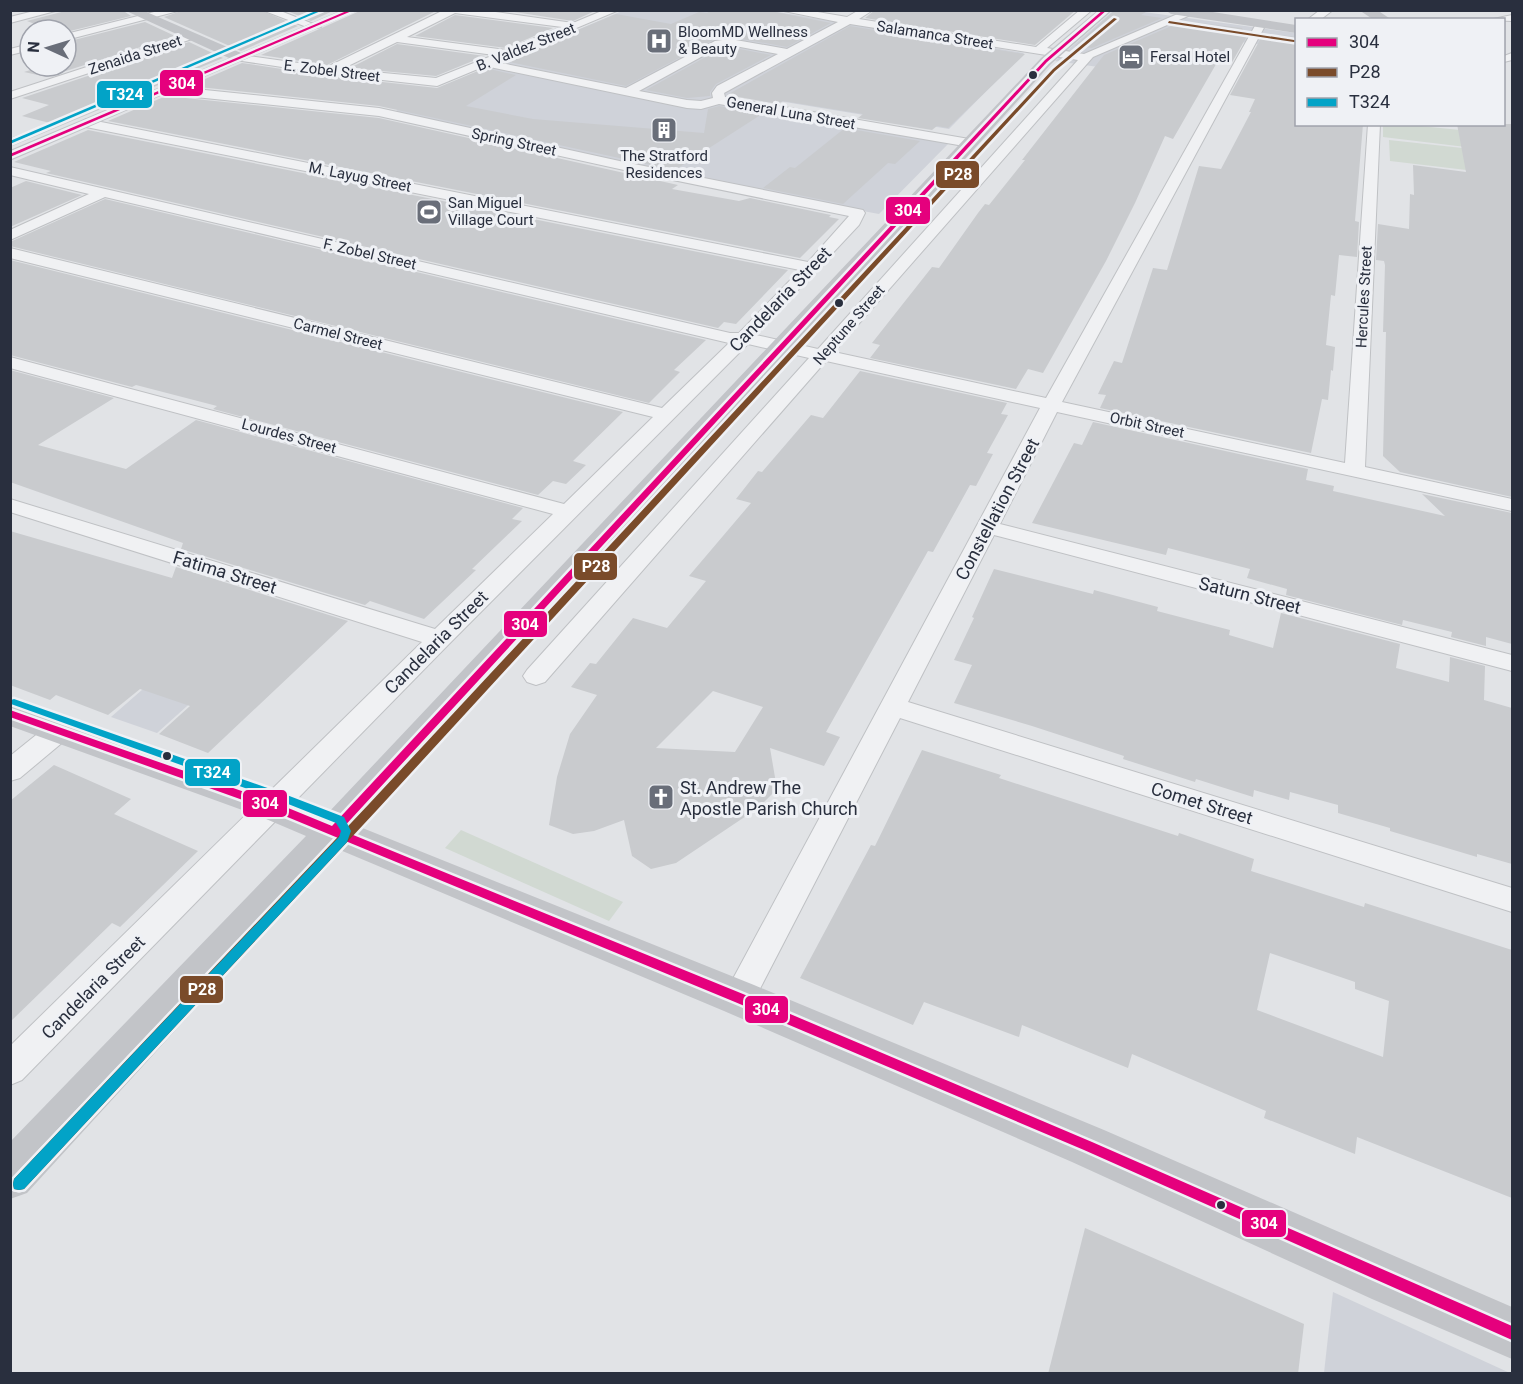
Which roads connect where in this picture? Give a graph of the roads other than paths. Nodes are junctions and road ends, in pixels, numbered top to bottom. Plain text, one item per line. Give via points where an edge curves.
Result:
1 (54, 10) edge
2 (130, 10) edge
3 (177, 10) edge
4 (354, 10) edge
5 (454, 10) edge
6 (535, 10) edge
7 (614, 10) edge
8 (868, 10) edge
9 (883, 10) edge
10 (1087, 10) edge
11 (1107, 10) edge
12 (1171, 10) edge
13 (1365, 10) edge
14 (1505, 10) edge
15 (268, 11) edge
16 (787, 11) edge
17 (1193, 12) edge
18 (1512, 16) edge
19 (146, 17) junction
20 (1382, 18) edge
21 (519, 19) junction
22 (10, 20) edge
23 (854, 22) junction
24 (1261, 24) junction
25 (576, 26) junction
26 (316, 27) junction
27 (1295, 29) edge
28 (78, 34) edge
29 (191, 36) junction
30 (394, 38) junction
31 (804, 45) junction
32 (818, 48) junction
33 (1045, 52) junction
34 (790, 53) junction
35 (510, 54) junction
36 (242, 58) junction
37 (1087, 58) junction
38 (485, 63) junction
39 (328, 71) junction
40 (437, 82) joint
41 (166, 90) junction
42 (627, 92) junction
43 (10, 96) edge
44 (719, 100) junction
45 (841, 119) junction
46 (87, 123) junction
47 (1374, 126) edge
48 (972, 141) junction
49 (10, 156) edge
50 (10, 171) edge
51 (102, 193) junction
52 (858, 213) joint
53 (10, 236) edge
54 (10, 253) edge
55 (810, 267) junction
56 (737, 339) junction
57 (778, 349) junction
58 (823, 356) junction
59 (10, 362) edge
60 (1051, 405) junction
61 (665, 414) junction
62 (1355, 470) junction
63 (10, 505) edge
64 (1512, 505) edge
65 (567, 511) junction
66 (987, 527) junction
67 (439, 639) junction
68 (1512, 663) edge
69 (536, 676) dead end
70 (892, 706) junction
71 (10, 713) edge
72 (60, 730) junction
73 (10, 771) edge
74 (272, 806) junction
75 (334, 831) junction
76 (1512, 900) edge
77 (739, 998) junction
78 (10, 1069) edge
79 (10, 1176) edge
80 (1512, 1333) edge

1 - 22 street
2 - 19 main road, E. Zobel Street
3 - 19 street
4 - 26 main road
5 - 21 street
5 - 30 street
6 - 21 street
7 - 25 street, B. Valdez Street
8 - 23 street, General Luna Street
9 - 23 street, General Luna Street
10 - 33 street
11 - 33 main road
12 - 17 main road
13 - 20 main road
14 - 18 street
15 - 26 street
16 - 23 street, Salamanca Street
17 - 24 main road
17 - 37 street, Neptune Street
19 - 28 street
19 - 29 main road, E. Zobel Street
21 - 25 street
23 - 31 street, General Luna Street
23 - 32 street, General Luna Street
23 - 33 street, Salamanca Street
24 - 27 main road
24 - 60 street, Constellation Street
25 - 35 street, B. Valdez Street
26 - 36 main road
29 - 36 main road, E. Zobel Street
29 - 43 street, Zenaida Street
30 - 35 street
30 - 39 street
31 - 32 street
31 - 34 street, General Luna Street
32 - 45 street, General Luna Street via 740,89 734,96
33 - 37 street, Salamanca Street
33 - 48 main road
34 - 42 street via 719,43
34 - 44 street, General Luna Street via 721,89
35 - 38 street, B. Valdez Street
36 - 39 street, E. Zobel Street
36 - 41 main road
37 - 58 street, Neptune Street
38 - 40 street, B. Valdez Street
38 - 42 street
39 - 40 street, E. Zobel Street
41 - 46 main road
41 - 52 street, Spring Street via 379,112
42 - 44 street via 687,104
44 - 45 street, General Luna Street
45 - 48 street, General Luna Street
46 - 49 main road
46 - 55 street, M. Layug Street
47 - 62 street, Hercules Street
48 - 57 main road
50 - 51 street, F. Zobel Street
51 - 53 street
51 - 56 street, F. Zobel Street
52 - 55 street, Candelaria Street
54 - 61 street, Carmel Street
55 - 56 street, Candelaria Street
56 - 57 street, F. Zobel Street
56 - 61 street, Candelaria Street
57 - 58 street, Orbit Street
57 - 75 main road
58 - 60 street, Orbit Street
58 - 69 street, Neptune Street
59 - 65 street, Lourdes Street
60 - 62 street, Orbit Street
60 - 66 street, Constellation Street
61 - 65 street, Candelaria Street
62 - 64 street, Orbit Street
63 - 67 street, Fatima Street
65 - 67 street, Candelaria Street
66 - 68 street, Saturn Street
66 - 70 street, Constellation Street
67 - 74 street, Candelaria Street
70 - 76 street, Comet Street
70 - 77 street, Constellation Street
71 - 72 main road
72 - 73 street
72 - 74 main road
74 - 75 main road
74 - 78 street, Candelaria Street
75 - 77 main road
75 - 79 main road
77 - 80 main road

